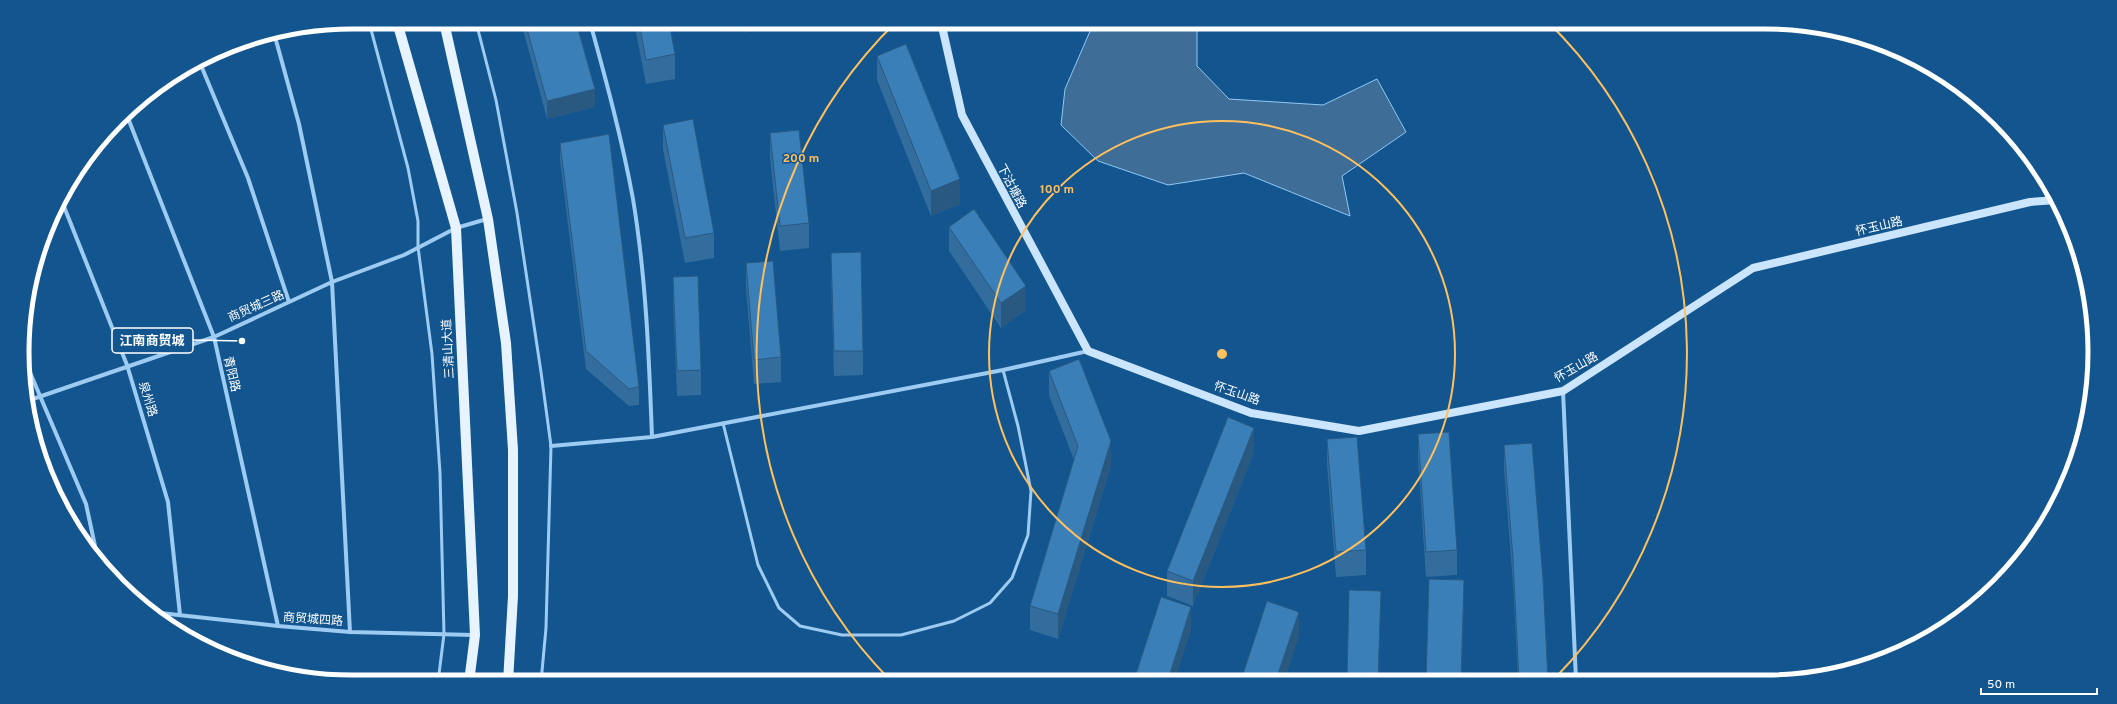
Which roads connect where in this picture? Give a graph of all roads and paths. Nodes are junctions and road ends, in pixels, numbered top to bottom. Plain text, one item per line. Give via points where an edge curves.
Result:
1 (371, 29) edge
2 (399, 29) edge
3 (446, 29) edge
4 (478, 29) edge
5 (592, 29) edge
6 (943, 29) edge
7 (276, 38) edge
8 (201, 66) edge
9 (129, 119) edge
10 (2050, 200) edge
11 (64, 206) edge
12 (488, 219) junction
13 (456, 228) junction
14 (418, 247) junction
15 (332, 282) junction
16 (289, 302) junction
17 (214, 336) junction
18 (1088, 351) junction
19 (127, 365) junction
20 (1003, 370) junction
21 (30, 374) edge
22 (1563, 391) junction
23 (39, 396) junction
24 (33, 398) edge
25 (722, 423) junction
26 (652, 437) junction
27 (550, 446) junction
28 (95, 548) edge
29 (162, 613) edge
30 (180, 615) junction
31 (278, 626) junction
32 (350, 632) junction
33 (444, 634) junction
34 (475, 635) junction
35 (439, 675) edge
36 (470, 675) edge
37 (508, 675) edge
38 (542, 675) edge
39 (1576, 675) edge

1 - 14 lane via 408,168 418,221
2 - 13 main road, 三清山大道
3 - 12 main road
4 - 27 lane via 496,100 517,213
5 - 26 street via 611,98 633,199 648,327
6 - 18 street, 下沽塘路 via 962,115
7 - 15 street via 299,124
8 - 16 street via 248,178
9 - 17 street, 青阳路
10 - 22 street, 怀玉山路 via 2030,202 1753,268
11 - 19 street, 泉州路
12 - 13 street, 商贸城三路
12 - 37 main road via 506,343 513,450 513,596
13 - 14 street, 商贸城三路
13 - 34 main road, 三清山大道
14 - 15 street, 商贸城三路 via 404,255
14 - 33 lane via 432,354 440,473
15 - 16 street, 商贸城三路
15 - 32 street
16 - 17 street, 商贸城三路
17 - 19 street, 商贸城三路
17 - 31 street, 青阳路
18 - 20 street
18 - 22 street, 怀玉山路 via 1251,413 1359,431
19 - 23 street, 商贸城三路
19 - 30 street, 泉州路 via 168,502
20 - 25 street
20 - 25 lane via 1031,491 1028,535 1012,578 990,603 954,621 901,635 842,635 800,626 780,608 758,565
21 - 23 street
22 - 39 street
23 - 24 street, 商贸城三路
23 - 28 street via 86,504
25 - 26 street
26 - 27 street
27 - 38 lane via 546,628
29 - 30 street, 商贸城四路
30 - 31 street, 商贸城四路
31 - 32 street, 商贸城四路
32 - 33 street, 商贸城四路
33 - 34 street, 商贸城四路
33 - 35 lane
34 - 36 main road, 三清山大道

